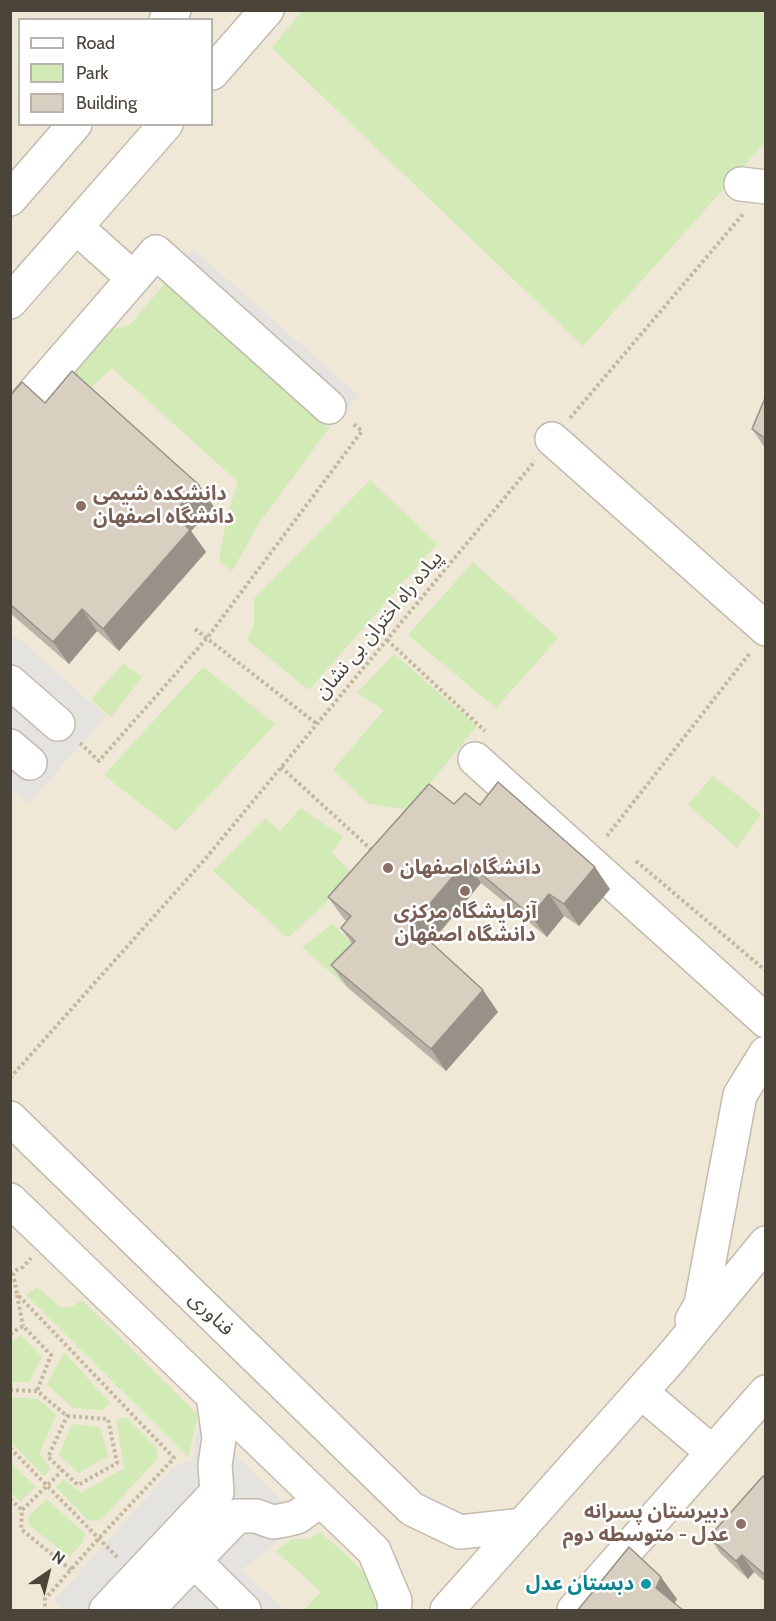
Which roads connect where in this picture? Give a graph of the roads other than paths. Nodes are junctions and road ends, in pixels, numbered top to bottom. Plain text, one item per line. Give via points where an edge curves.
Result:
1 (267, 10) edge
2 (213, 72) edge
3 (73, 126) edge
4 (164, 126) edge
5 (10, 199) edge
6 (76, 227) junction
7 (133, 279) junction
8 (10, 302) edge
9 (329, 407) road end
10 (10, 421) edge
11 (552, 439) road end
12 (758, 640) edge
13 (10, 682) edge
14 (58, 724) road end
15 (483, 747) road end
16 (765, 1021) edge
17 (765, 1053) edge
18 (10, 1118) edge
19 (10, 1200) edge
20 (765, 1243) edge
21 (671, 1358) junction
22 (641, 1392) junction
23 (765, 1392) edge
24 (213, 1395) junction
25 (712, 1452) junction
26 (321, 1500) junction
27 (523, 1525) junction
28 (183, 1551) junction
29 (147, 1596) edge
30 (244, 1610) edge
31 (106, 1611) edge
32 (394, 1611) edge
33 (447, 1611) edge
34 (574, 1611) edge

1 - 2 lane
3 - 5 lane
4 - 6 lane
6 - 7 lane
6 - 8 lane
7 - 9 lane via 156,252
7 - 10 lane
11 - 12 lane
13 - 14 lane
15 - 16 lane
17 - 21 lane via 740,1095 702,1304
18 - 27 lane, فناوری via 412,1509 460,1532
19 - 24 lane
20 - 21 lane
21 - 22 lane
22 - 25 lane
22 - 27 lane
23 - 25 lane
24 - 26 lane
24 - 28 lane via 219,1438 217,1492
25 - 34 lane
26 - 28 lane via 297,1517 285,1520 237,1516
26 - 32 lane via 374,1551 395,1602
27 - 33 lane
28 - 29 lane
28 - 30 lane
29 - 31 lane

